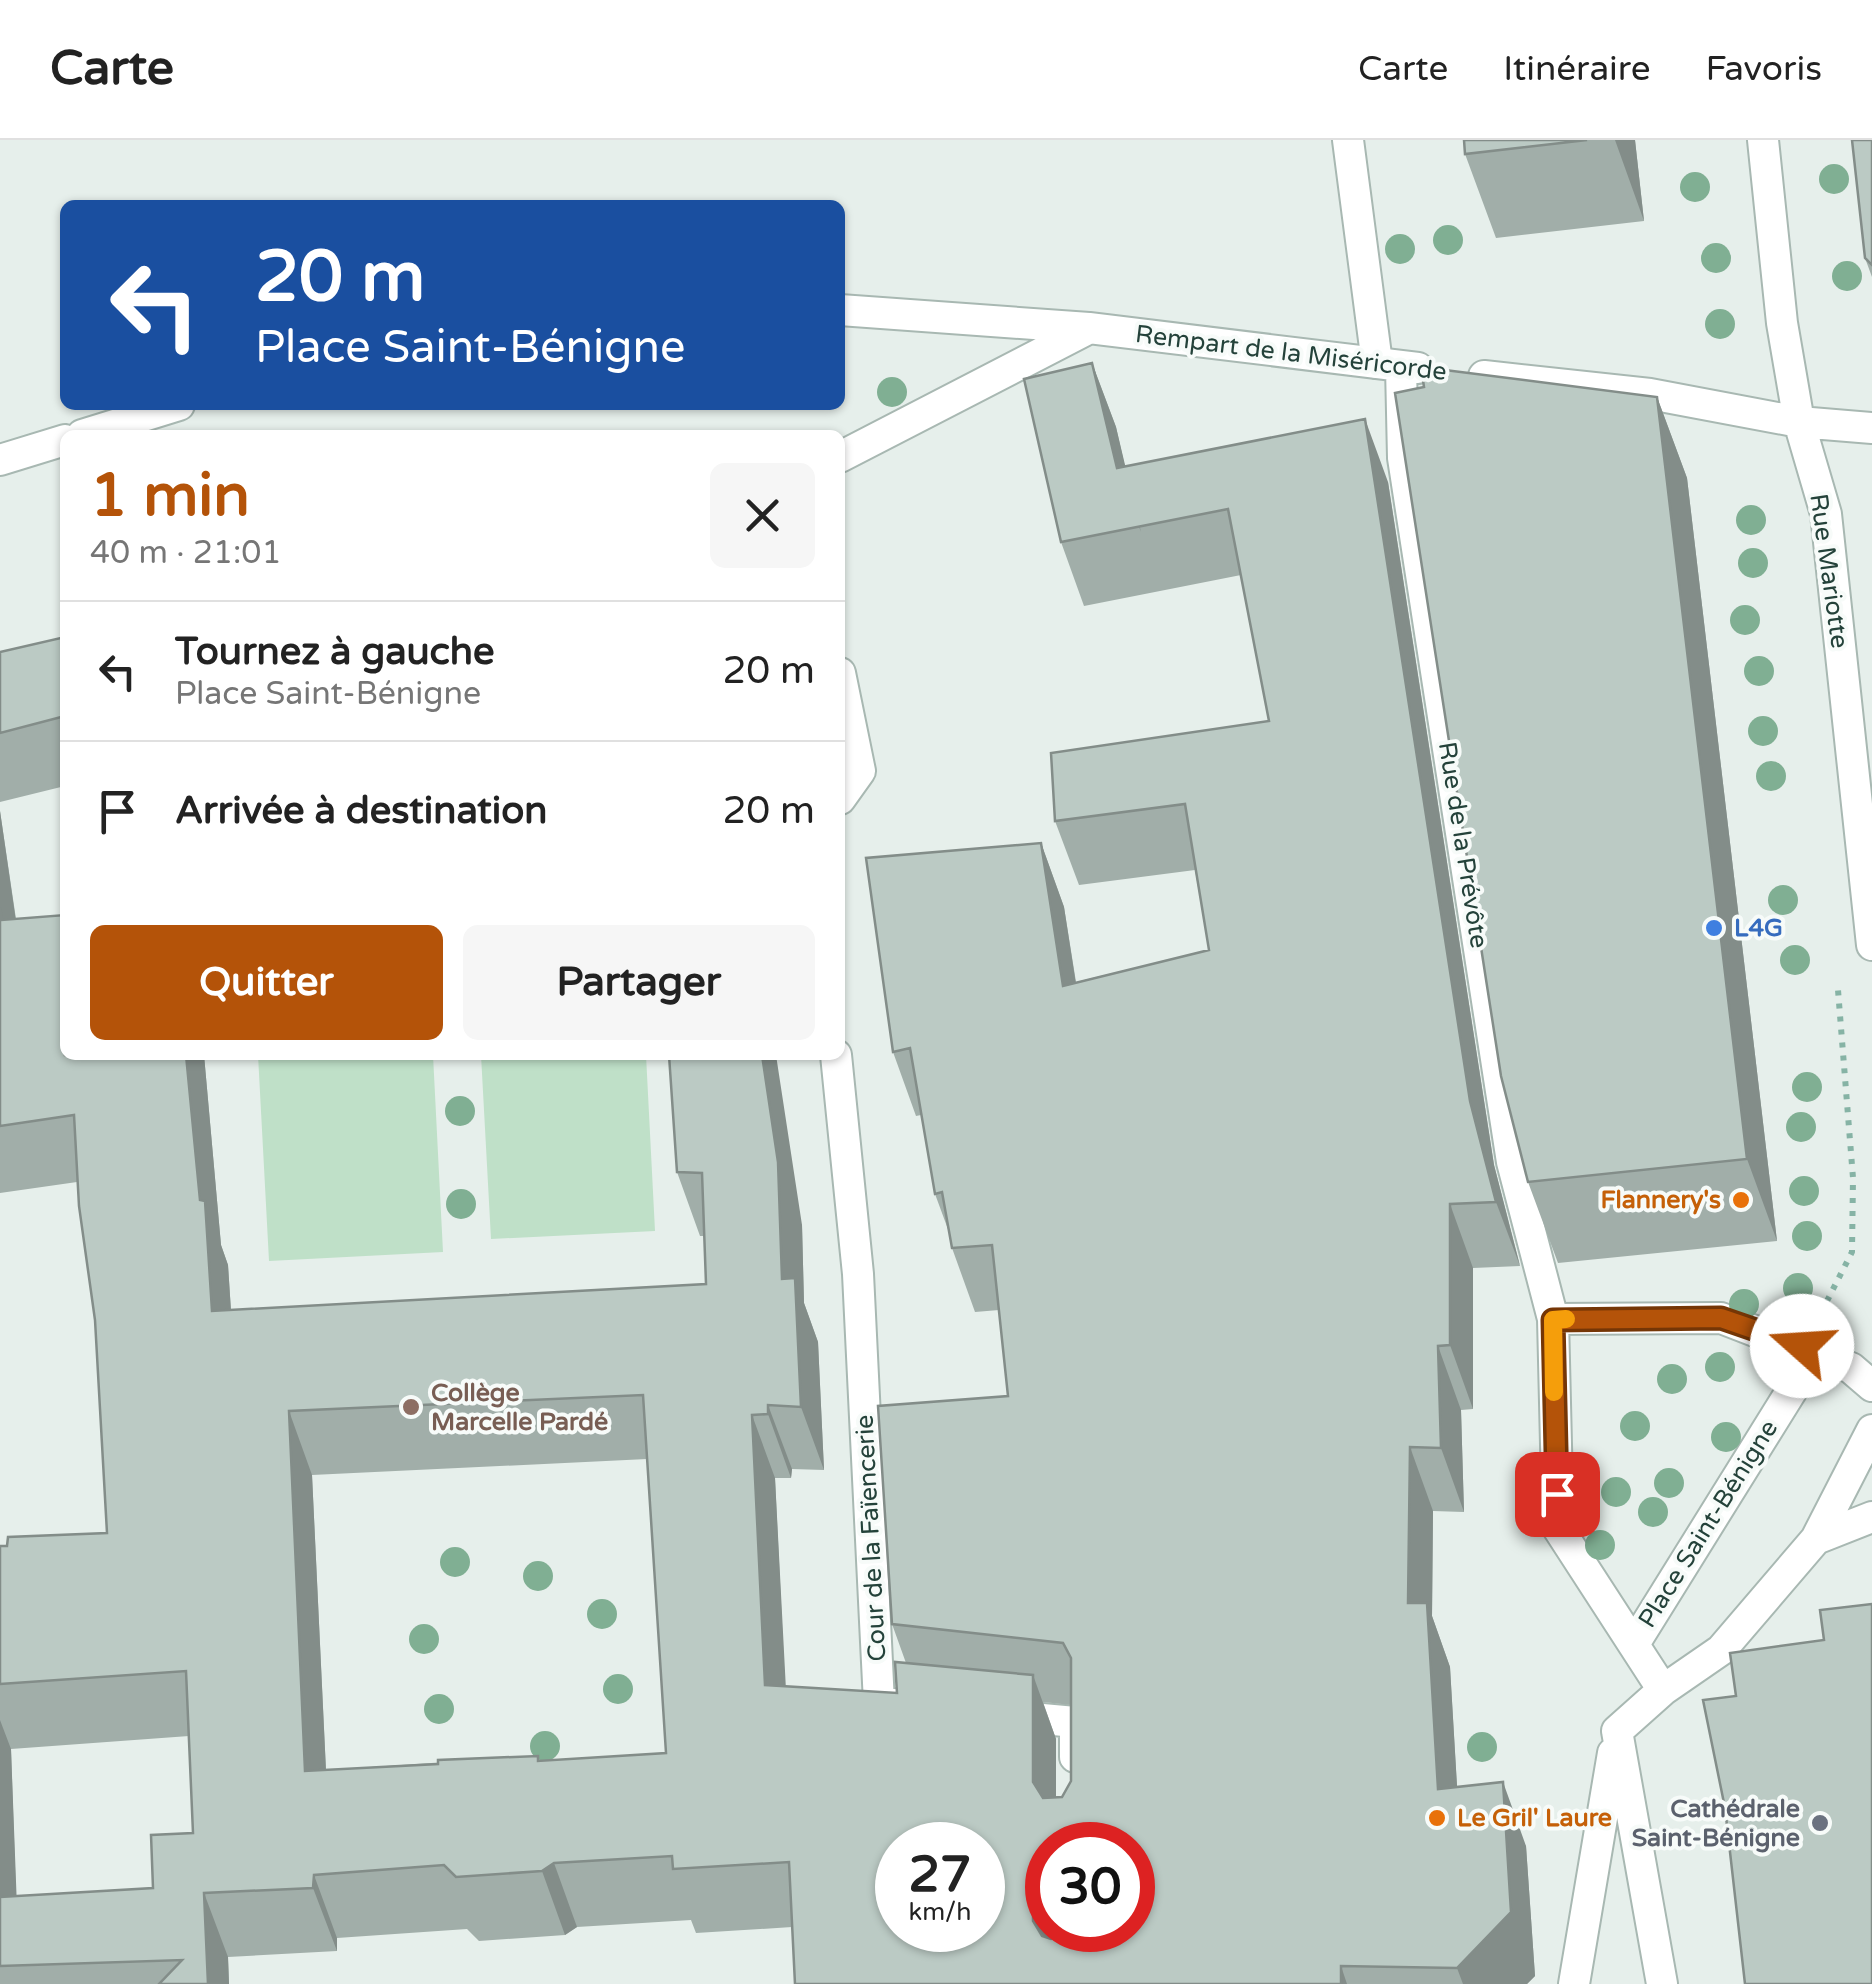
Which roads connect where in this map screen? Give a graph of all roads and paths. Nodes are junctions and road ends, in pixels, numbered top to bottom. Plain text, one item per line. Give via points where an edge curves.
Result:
1 (1348, 140) edge
2 (1763, 140) edge
3 (845, 310) edge
4 (1089, 328) junction
5 (1389, 365) junction
6 (163, 410) edge
7 (1800, 422) junction
8 (1872, 428) edge
9 (98, 430) edge
10 (60, 442) edge
11 (845, 454) edge
12 (0, 460) edge
13 (845, 696) edge
14 (845, 792) edge
15 (1872, 944) edge
16 (837, 1060) edge
17 (1553, 1320) junction
18 (1815, 1353) junction
19 (1872, 1386) edge
20 (1872, 1430) edge
21 (1872, 1517) edge
22 (1816, 1539) junction
23 (1634, 1644) junction
24 (1664, 1690) junction
25 (938, 1708) edge
26 (977, 1712) edge
27 (1617, 1731) junction
28 (1075, 1792) edge
29 (1574, 1984) edge
30 (1662, 1984) edge

1 - 5 street, Rue de la Prévôte
2 - 7 street, Rue Mariotte
3 - 4 street, Rempart de la Miséricorde
4 - 5 street, Rempart de la Miséricorde
4 - 11 street
5 - 7 street, Rempart de la Miséricorde via 1650,394
5 - 17 street, Rue de la Prévôte via 1512,1162
6 - 9 street
7 - 8 street, Rempart de la Miséricorde
7 - 15 street, Rue Mariotte via 1826,514
10 - 12 street
13 - 14 street via 860,770
16 - 25 street, Cour de la Faïencerie via 858,1274 879,1703
17 - 18 street via 1721,1318
17 - 23 street, Place Saint-Bénigne via 1558,1528
18 - 19 street via 1851,1368
18 - 23 street, Place Saint-Bénigne
20 - 22 street
21 - 22 street
22 - 24 street via 1721,1650
23 - 24 street, Place Saint-Bénigne
24 - 27 street
26 - 28 street via 1075,1722
27 - 29 street
27 - 30 street

